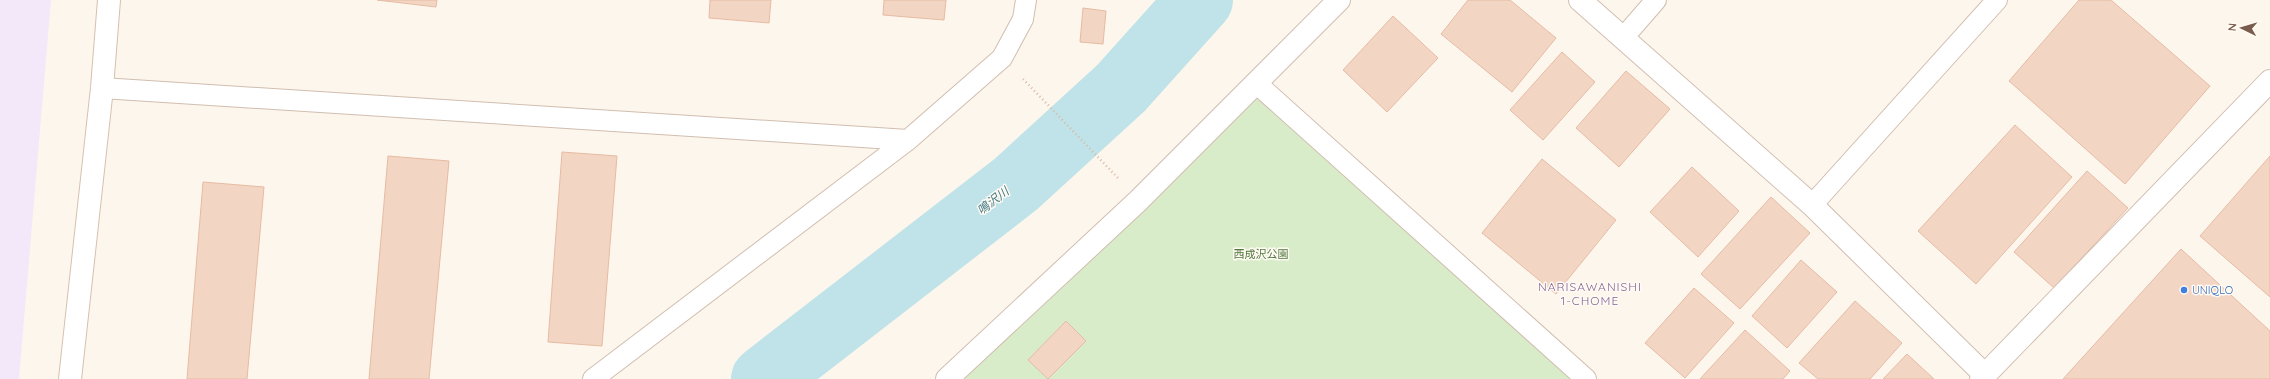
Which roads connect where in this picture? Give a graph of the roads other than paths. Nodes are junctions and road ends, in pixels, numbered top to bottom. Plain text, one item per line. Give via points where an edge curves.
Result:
1 (109, 0) edge
2 (1026, 0) edge
3 (1339, 0) edge
4 (1580, 0) edge
5 (1656, 0) edge
6 (1997, 0) edge
7 (1623, 38) junction
8 (2270, 81) edge
9 (1256, 83) junction
10 (102, 88) junction
11 (908, 140) junction
12 (1812, 205) junction
13 (1983, 377) edge
14 (70, 379) edge
15 (593, 379) edge
16 (947, 379) edge
17 (1586, 379) edge

1 - 10 street
2 - 11 lane via 1024,19 1002,58
3 - 9 street
4 - 7 street
5 - 7 lane
6 - 12 lane
7 - 12 street
8 - 13 street
9 - 16 street via 1138,200
9 - 17 lane
10 - 11 lane
10 - 14 street
11 - 15 lane
12 - 13 street

